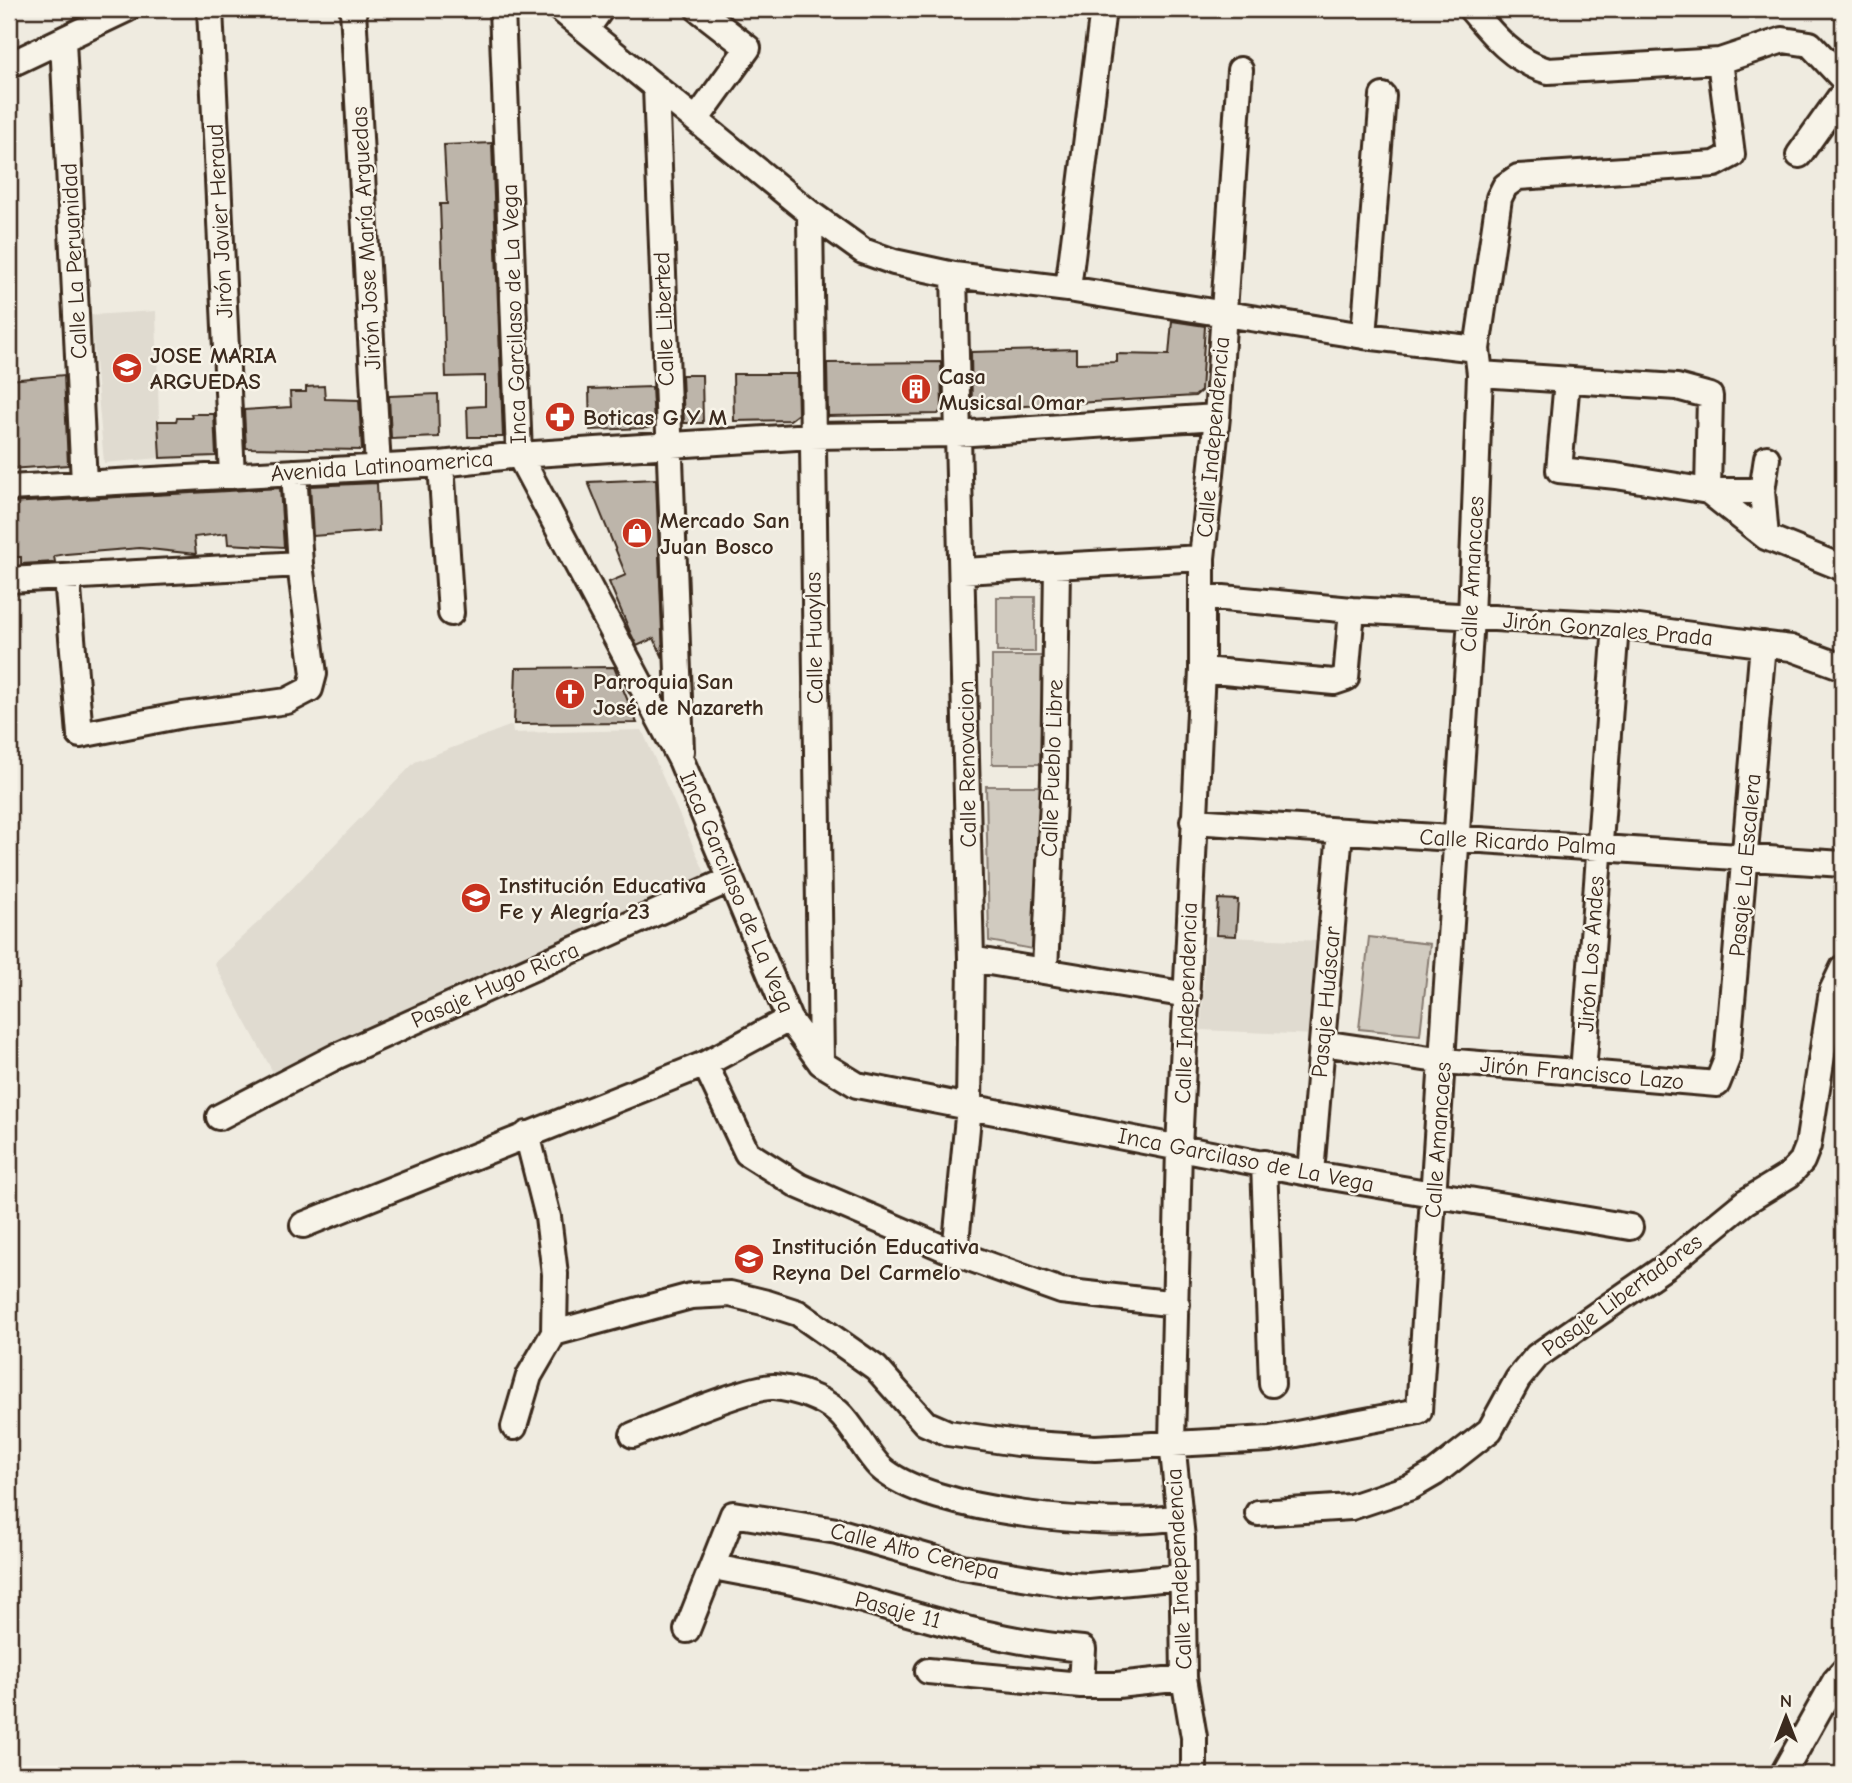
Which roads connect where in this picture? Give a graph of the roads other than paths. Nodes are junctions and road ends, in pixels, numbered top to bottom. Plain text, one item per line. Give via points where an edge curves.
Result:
1 (127, 9) edge
2 (210, 9) edge
3 (353, 9) edge
4 (502, 9) edge
5 (560, 9) edge
6 (601, 9) edge
7 (698, 9) edge
8 (1104, 9) edge
9 (1471, 9) edge
10 (586, 30) junction
11 (63, 40) junction
12 (1720, 61) junction
13 (9, 65) edge
14 (1240, 70) dead end
15 (1843, 79) edge
16 (656, 88) junction
17 (1843, 93) edge
18 (1383, 96) dead end
19 (696, 120) junction
20 (1800, 155) dead end
21 (810, 213) junction
22 (954, 275) junction
23 (1068, 289) junction
24 (1224, 315) junction
25 (1364, 336) junction
26 (1477, 349) junction
27 (1480, 374) junction
28 (1567, 380) junction
29 (1217, 417) junction
30 (956, 434) junction
31 (811, 436) junction
32 (668, 444) junction
33 (519, 455) junction
34 (1767, 458) dead end
35 (441, 464) junction
36 (378, 467) junction
37 (294, 472) junction
38 (232, 476) junction
39 (85, 482) junction
40 (9, 488) edge
41 (1708, 491) junction
42 (1762, 491) junction
43 (1766, 537) junction
44 (1202, 558) junction
45 (300, 564) junction
46 (1057, 566) junction
47 (1843, 568) edge
48 (963, 571) junction
49 (68, 577) junction
50 (9, 580) edge
51 (1202, 596) junction
52 (1352, 610) junction
53 (451, 613) dead end
54 (1471, 618) junction
55 (1616, 625) junction
56 (1763, 644) junction
57 (1843, 667) edge
58 (1202, 670) junction
59 (681, 760) junction
60 (1193, 821) junction
61 (1340, 831) junction
62 (1456, 839) junction
63 (1599, 847) junction
64 (1747, 855) junction
65 (1843, 864) edge
66 (729, 880) junction
67 (971, 958) junction
68 (1843, 968) edge
69 (1045, 969) junction
70 (1188, 995) junction
71 (789, 1019) junction
72 (1322, 1043) junction
73 (1444, 1060) junction
74 (821, 1062) junction
75 (705, 1064) junction
76 (1583, 1073) junction
77 (1717, 1084) joint
78 (969, 1107) junction
79 (219, 1116) dead end
80 (527, 1135) junction
81 (1180, 1148) junction
82 (1264, 1163) junction
83 (1311, 1173) junction
84 (1434, 1195) junction
85 (303, 1225) dead end
86 (1630, 1227) dead end
87 (955, 1252) junction
88 (1177, 1304) junction
89 (554, 1333) junction
90 (1272, 1384) dead end
91 (514, 1427) dead end
92 (633, 1435) dead end
93 (1172, 1442) junction
94 (1258, 1513) dead end
95 (1180, 1517) junction
96 (714, 1567) junction
97 (1181, 1577) junction
98 (687, 1630) dead end
99 (928, 1671) dead end
100 (1843, 1672) edge
101 (1184, 1678) junction
102 (1081, 1685) junction
103 (1194, 1774) edge
104 (1783, 1774) edge

1 - 11 street
2 - 38 street, Jirón Javier Heraud
3 - 36 street, Jirón Jose María Arguedas
4 - 33 street, Inca Garcilaso de La Vega
5 - 10 street
6 - 10 street
7 - 19 street via 748,48
8 - 23 street
9 - 12 street via 1530,66 1548,71
10 - 16 street
11 - 13 street
11 - 39 street, Calle La Peruanidad
12 - 15 street via 1783,40 1810,44
12 - 26 street, Calle Amancaes via 1732,155 1715,164 1518,177 1505,186 1499,198
14 - 24 street, Calle Independencia
16 - 19 street
16 - 32 street, Calle Liberted
17 - 20 street
18 - 25 street
19 - 21 street
21 - 22 street via 863,251
21 - 31 street, Calle Huaylas
22 - 23 street
22 - 30 street, Calle Renovacion
23 - 24 street
24 - 25 street
24 - 29 street, Calle Independencia
25 - 26 street
26 - 27 street, Calle Amancaes
27 - 28 street
27 - 54 street, Calle Amancaes
28 - 41 street via 1677,387 1710,396
28 - 41 street via 1559,470
29 - 30 street, Avenida Latinoamerica
29 - 44 street, Calle Independencia
30 - 31 street, Avenida Latinoamerica
30 - 48 street, Calle Renovacion
31 - 32 street, Avenida Latinoamerica
31 - 74 street, Calle Huaylas
32 - 33 street, Avenida Latinoamerica
32 - 59 street, Calle Liberted
33 - 35 street, Avenida Latinoamerica
33 - 59 street, Inca Garcilaso de La Vega
34 - 42 street
35 - 36 street, Avenida Latinoamerica
35 - 53 street
36 - 37 street, Avenida Latinoamerica
37 - 38 street, Avenida Latinoamerica
37 - 45 street
38 - 39 street, Avenida Latinoamerica
39 - 40 street, Avenida Latinoamerica
41 - 42 street
41 - 43 street
42 - 43 street
43 - 47 street
44 - 46 street
44 - 51 street, Calle Independencia
45 - 49 street
45 - 49 street via 314,674 310,689 287,701 80,735
46 - 48 street
46 - 69 street, Calle Pueblo Libre
48 - 67 street, Calle Renovacion
49 - 50 street
51 - 52 street, Jirón Gonzales Prada
51 - 58 street, Calle Independencia
52 - 54 street, Jirón Gonzales Prada
52 - 58 street via 1346,678 1334,682
54 - 55 street, Jirón Gonzales Prada
54 - 62 street, Calle Amancaes
55 - 56 street, Jirón Gonzales Prada
55 - 63 street, Jirón Los Andes
56 - 57 street, Jirón Gonzales Prada via 1791,648
56 - 64 street, Pasaje La Escalera
58 - 60 street, Calle Independencia
59 - 66 street, Inca Garcilaso de La Vega
60 - 61 street, Calle Ricardo Palma
60 - 70 street, Calle Independencia
61 - 62 street, Calle Ricardo Palma
61 - 72 street, Pasaje Huáscar
62 - 63 street, Calle Ricardo Palma
62 - 73 street, Calle Amancaes
63 - 64 street, Calle Ricardo Palma
63 - 76 street, Jirón Los Andes
64 - 65 street, Calle Ricardo Palma
64 - 77 street, Pasaje La Escalera via 1727,1059
66 - 71 street, Inca Garcilaso de La Vega
66 - 79 street, Pasaje Hugo Ricra via 337,1056
67 - 69 street
67 - 78 street, Calle Renovacion
68 - 94 street, Pasaje Libertadores via 1832,990 1808,1146 1789,1175 1745,1202 1668,1265 1537,1356 1518,1378 1490,1430 1435,1473 1411,1487 1351,1507
69 - 70 street
70 - 81 street, Calle Independencia
71 - 74 street, Inca Garcilaso de La Vega
71 - 75 street
72 - 73 street, Jirón Francisco Lazo
72 - 83 street, Pasaje Huáscar
73 - 76 street, Jirón Francisco Lazo
73 - 84 street, Calle Amancaes
74 - 78 street, Inca Garcilaso de La Vega via 857,1085
75 - 80 street
75 - 87 street via 747,1153 799,1186
76 - 77 street, Jirón Francisco Lazo
78 - 81 street, Inca Garcilaso de La Vega
78 - 87 street, Calle Renovacion
80 - 85 street
80 - 89 street via 548,1217 555,1274
81 - 82 street, Inca Garcilaso de La Vega
81 - 88 street, Calle Independencia
82 - 83 street, Inca Garcilaso de La Vega
82 - 90 street
83 - 84 street, Inca Garcilaso de La Vega
84 - 86 street, Inca Garcilaso de La Vega
84 - 93 street, Calle Amancaes via 1419,1410 1270,1439
87 - 88 street via 1061,1291
88 - 93 street, Calle Independencia
89 - 91 street via 529,1376
89 - 93 street, Calle Amancaes via 661,1302 730,1294 798,1313 828,1332 876,1368 925,1423 948,1433 1095,1448
92 - 95 street via 771,1386 802,1392 838,1412 881,1467 917,1491 1055,1518 1149,1522
93 - 95 street, Calle Independencia
95 - 97 street, Calle Independencia
96 - 97 street, Calle Alto Cenepa via 733,1514 837,1531 962,1567 1070,1585
96 - 98 street
96 - 102 street, Pasaje 11 via 813,1587 986,1634 1083,1648
97 - 101 street, Calle Independencia
99 - 102 street
100 - 104 street
101 - 102 street
101 - 103 street, Calle Independencia via 1194,1737

